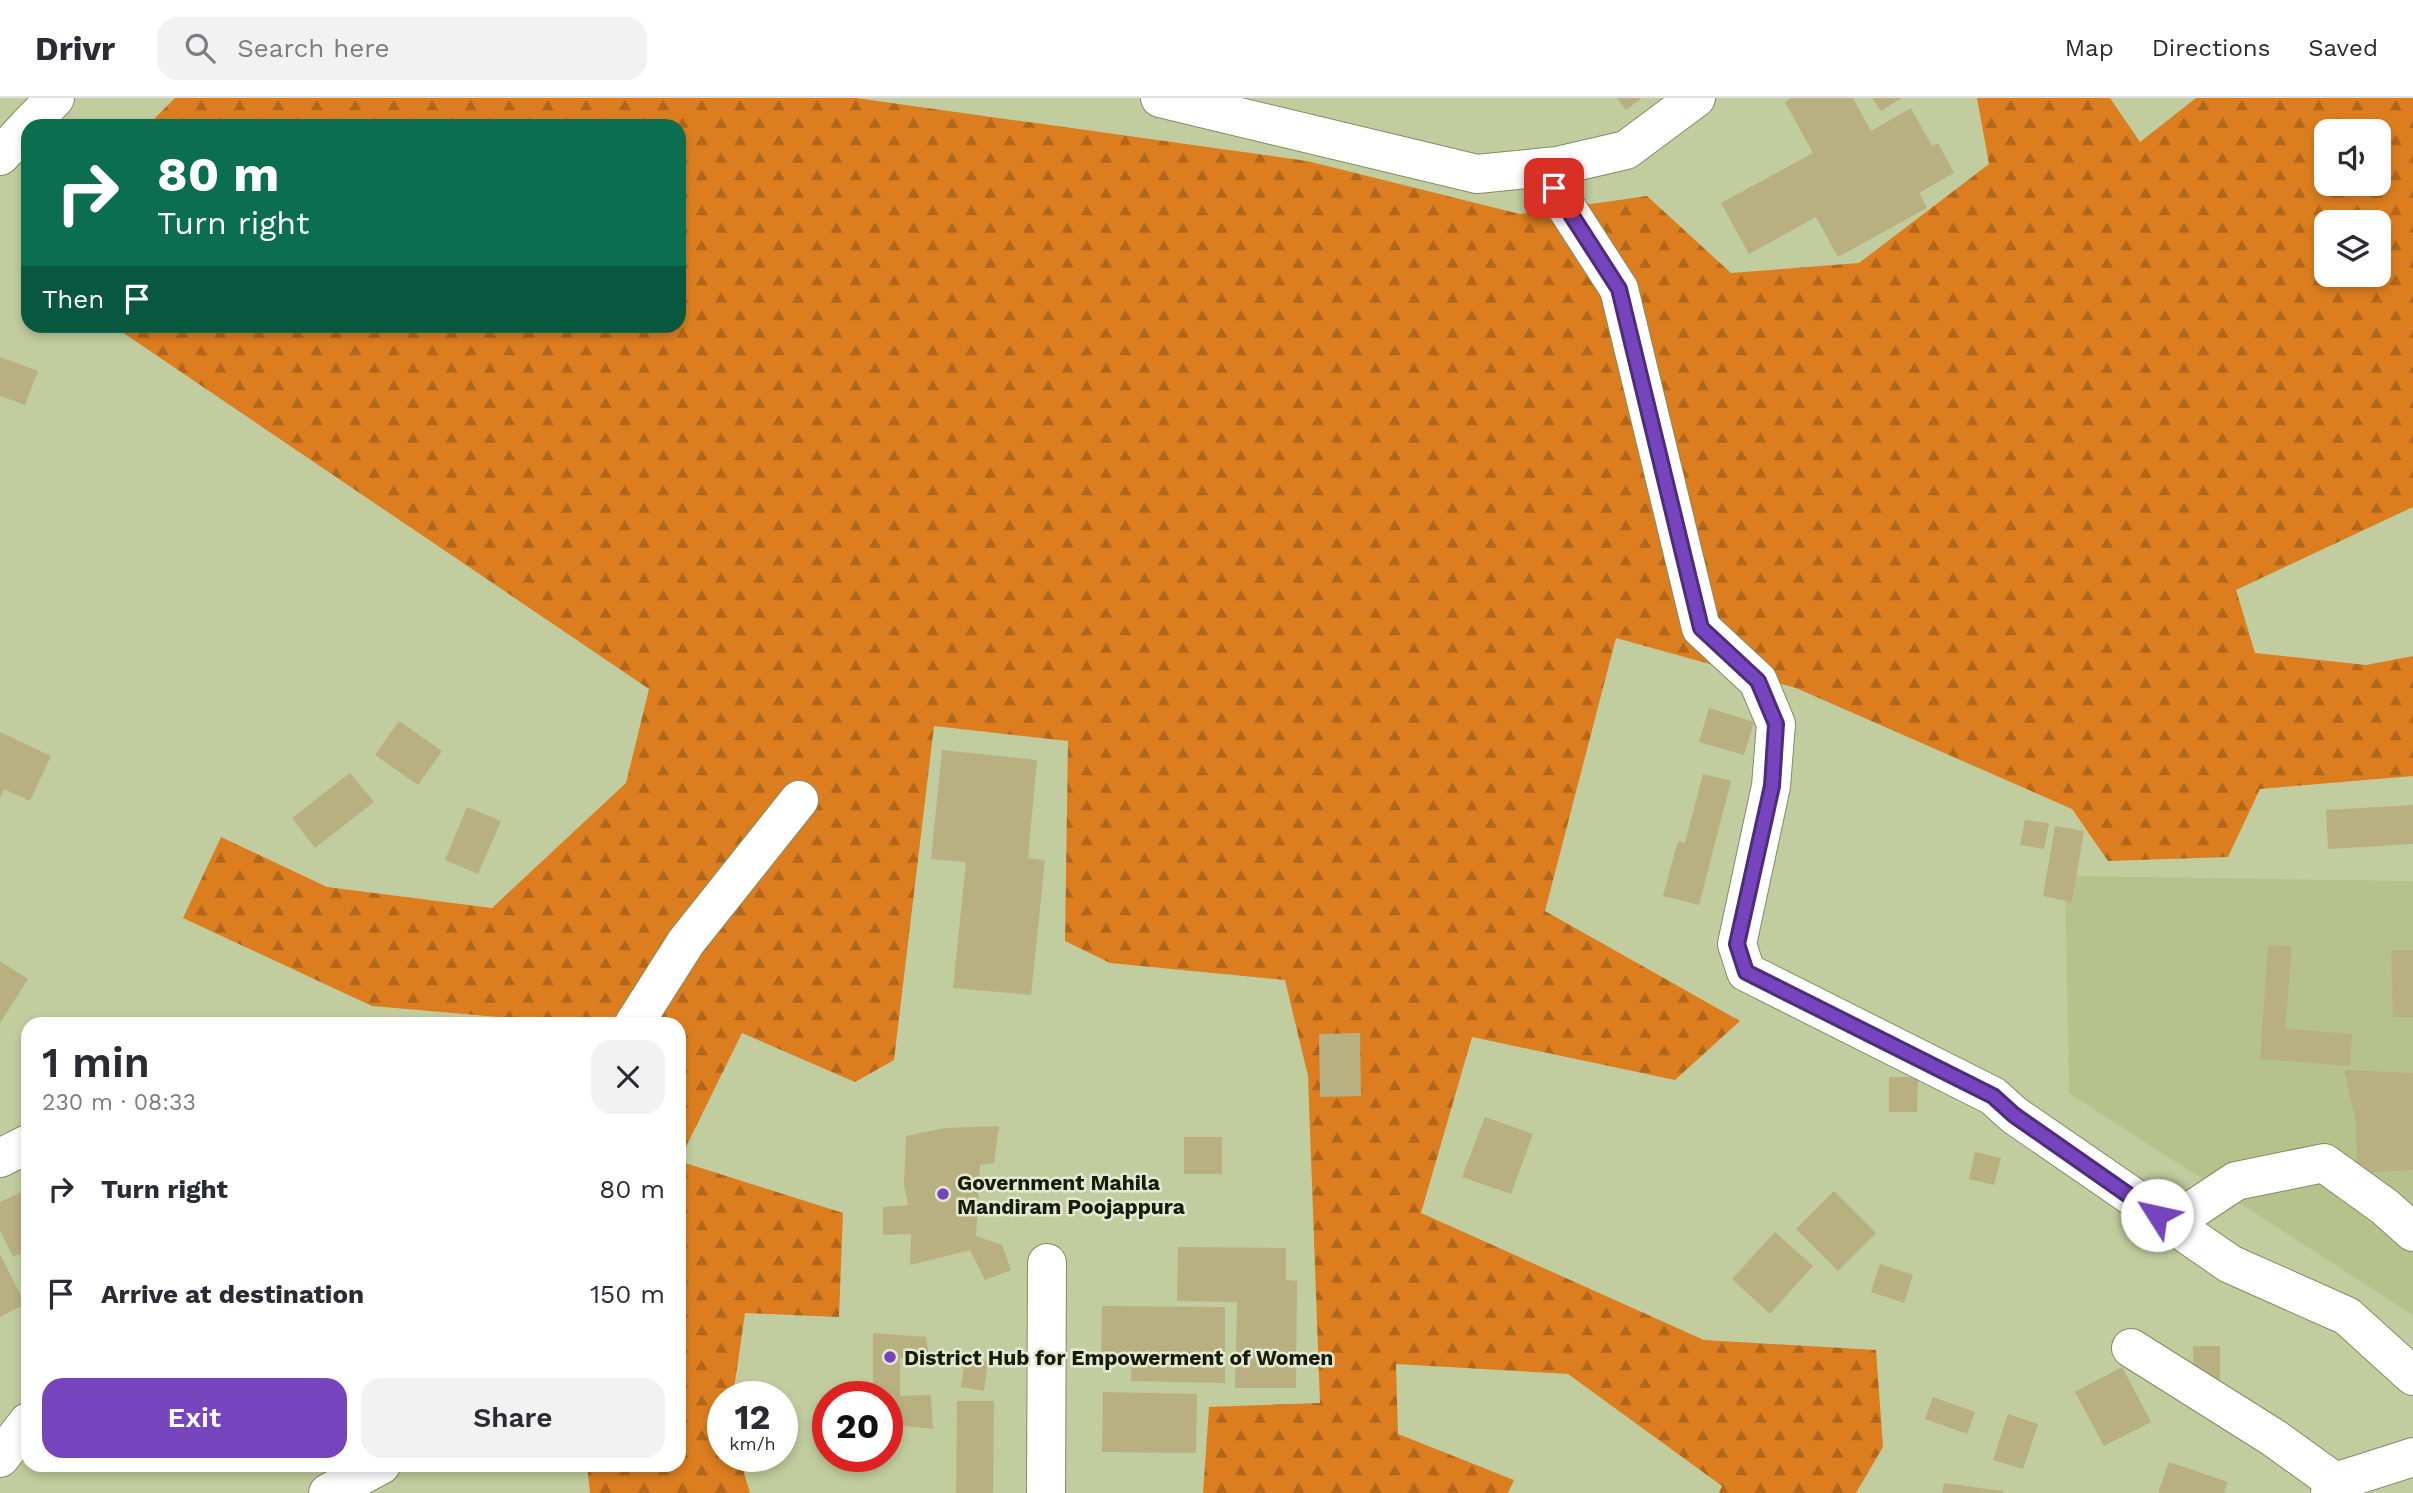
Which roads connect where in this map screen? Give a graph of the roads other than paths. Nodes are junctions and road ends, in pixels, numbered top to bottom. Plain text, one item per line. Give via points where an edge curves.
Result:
1 (55, 98) edge
2 (1160, 98) edge
3 (1696, 98) edge
4 (35, 119) edge
5 (21, 134) edge
6 (0, 156) edge
7 (1541, 168) junction
8 (799, 800) dead end
9 (638, 1017) edge
10 (21, 1148) edge
11 (0, 1158) edge
12 (2171, 1224) junction
13 (2413, 1232) edge
14 (1047, 1263) dead end
15 (2131, 1348) dead end
16 (2413, 1376) edge
17 (21, 1431) edge
18 (2413, 1457) edge
19 (0, 1458) edge
20 (368, 1472) edge
21 (2332, 1487) edge
22 (328, 1493) edge
23 (1046, 1493) edge

1 - 4 street
2 - 7 street via 1477,174
3 - 7 street via 1626,150
5 - 6 street
7 - 12 street via 1619,289 1701,628 1758,681 1776,724 1772,786 1737,944 1746,972 1993,1096
8 - 9 street via 686,943
10 - 11 street
12 - 13 street via 2236,1181 2324,1163
12 - 16 street via 2230,1264 2347,1316
14 - 23 street
15 - 21 street via 2274,1438
17 - 19 street
18 - 21 street
20 - 22 street

